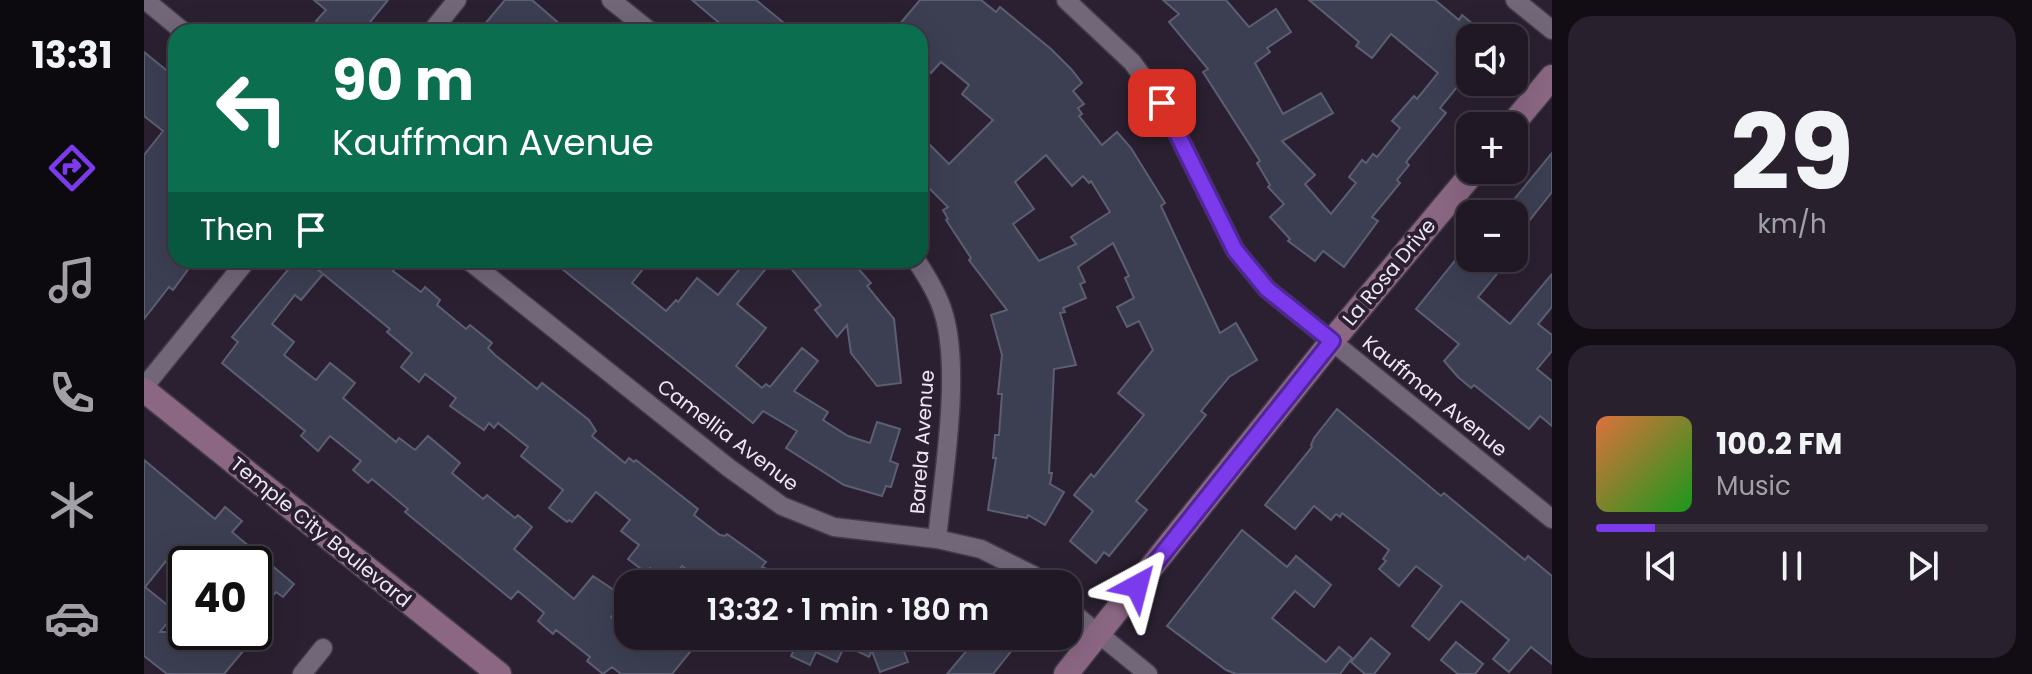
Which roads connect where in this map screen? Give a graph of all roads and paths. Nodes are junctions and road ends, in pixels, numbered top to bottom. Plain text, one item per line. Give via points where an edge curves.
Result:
1 (145, 0) edge
2 (457, 0) edge
3 (611, 0) edge
4 (1066, 0) edge
5 (1515, 0) edge
6 (174, 24) edge
7 (438, 24) edge
8 (641, 24) edge
9 (1552, 30) edge
10 (1552, 77) edge
11 (1523, 112) edge
12 (1463, 184) edge
13 (241, 268) edge
14 (478, 268) edge
15 (920, 268) edge
16 (1332, 341) junction
17 (144, 388) edge
18 (1552, 519) edge
19 (937, 539) junction
20 (1023, 570) edge
21 (1082, 621) edge
22 (1098, 635) junction
23 (323, 648) dead end
24 (302, 674) edge
25 (499, 674) edge
26 (1066, 674) edge
27 (1148, 674) edge

1 - 6 street
2 - 7 street
3 - 8 street
4 - 16 street, Kauffman Avenue via 1132,62 1162,103 1235,250 1267,289
5 - 9 street
10 - 11 street
12 - 16 street, La Rosa Drive
13 - 17 street
14 - 19 street, Camellia Avenue via 782,506 834,527
15 - 19 street, Barela Avenue via 945,316 950,356
16 - 18 street, Kauffman Avenue
16 - 22 street, La Rosa Drive
17 - 25 street, Temple City Boulevard
19 - 20 street, Camellia Avenue via 981,549
21 - 22 street
22 - 26 street, La Rosa Drive
22 - 27 street
23 - 24 street

